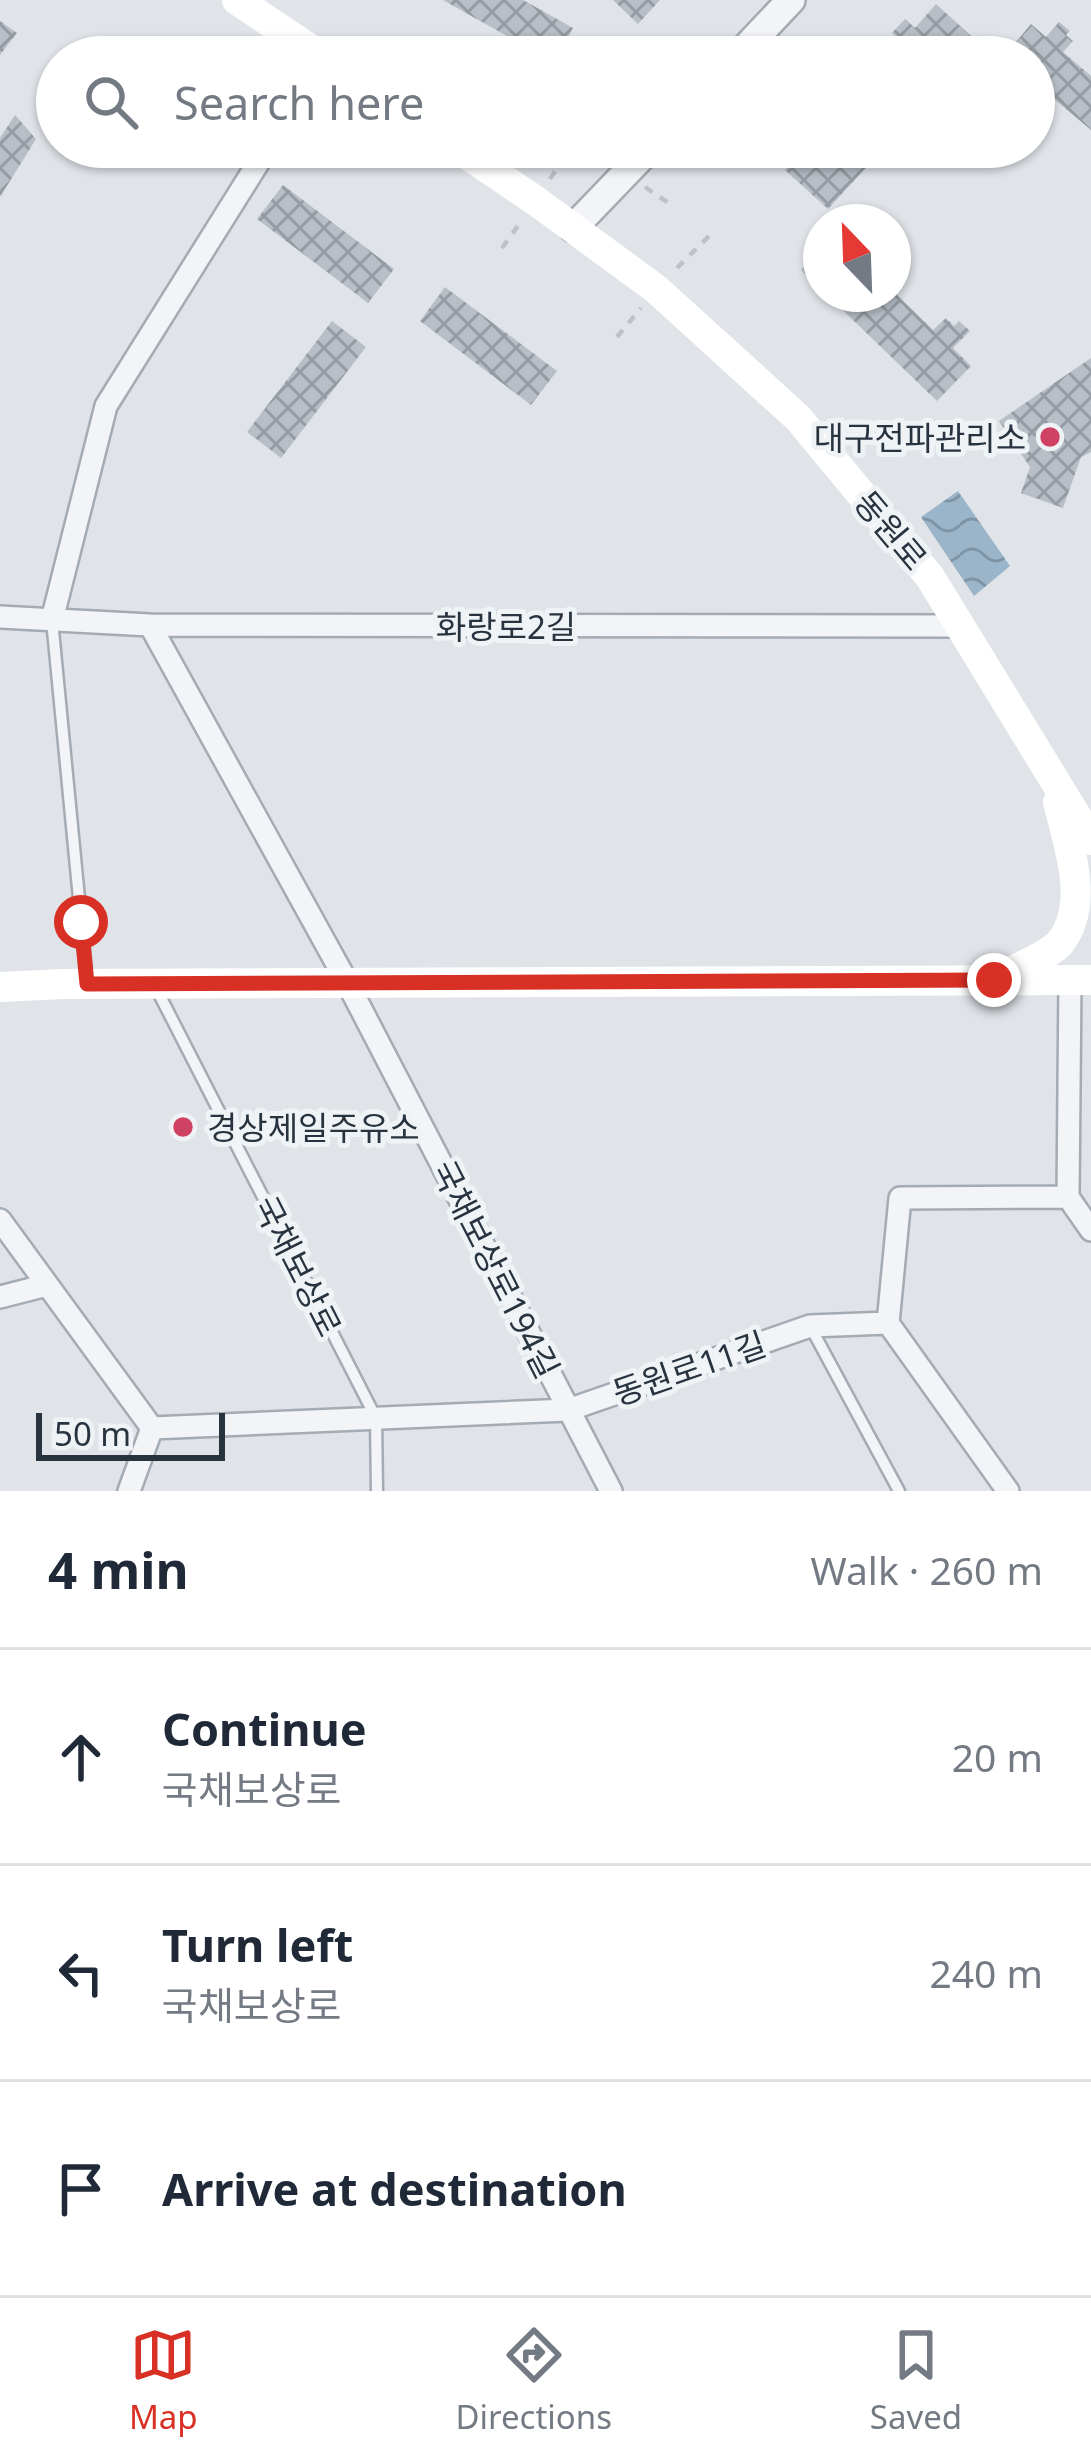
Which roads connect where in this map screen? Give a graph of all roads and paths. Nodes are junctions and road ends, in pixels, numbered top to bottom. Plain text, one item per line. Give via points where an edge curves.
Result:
1 (237, 0) edge
2 (791, 0) edge
3 (291, 36) edge
4 (757, 36) edge
5 (255, 168) edge
6 (487, 168) edge
7 (631, 168) edge
8 (573, 228) junction
9 (0, 617) edge
10 (52, 620) junction
11 (150, 625) junction
12 (960, 626) junction
13 (1050, 773) junction
14 (1091, 840) edge
15 (1081, 979) edge
16 (994, 980) junction
17 (87, 984) junction
18 (348, 984) junction
19 (155, 985) junction
20 (0, 987) edge
21 (1068, 1197) junction
22 (0, 1220) edge
23 (1091, 1230) edge
24 (47, 1285) junction
25 (0, 1297) edge
26 (888, 1322) junction
27 (810, 1327) junction
28 (568, 1410) junction
29 (376, 1418) junction
30 (152, 1428) junction
31 (130, 1491) edge
32 (377, 1491) edge
33 (611, 1491) edge
34 (899, 1491) edge
35 (1008, 1491) edge

1 - 3 main road
2 - 4 street
5 - 10 street via 106,406
6 - 8 main road, 동원로
7 - 8 street
8 - 12 main road, 동원로 via 656,290 798,418
9 - 10 street, 화랑로2길
10 - 11 street, 화랑로2길
10 - 17 lane
11 - 12 street, 화랑로2길
11 - 18 street
12 - 13 main road, 동원로
13 - 14 main road, 동원로
13 - 16 main road via 1078,883 1078,916 1056,946
15 - 16 main road
15 - 21 street
16 - 18 main road
17 - 19 main road
17 - 20 main road
18 - 19 main road
18 - 28 street, 국채보상로194길
19 - 29 lane, 국채보상로
21 - 23 street
21 - 26 street via 900,1198
22 - 24 street
24 - 25 street
24 - 30 street
26 - 27 street, 동원로11길
26 - 35 street
27 - 28 street, 동원로11길
27 - 34 lane, 동원로11길
28 - 29 street, 동원로11길
28 - 33 street, 국채보상로194길
29 - 30 street, 동원로11길
29 - 32 lane
30 - 31 street

